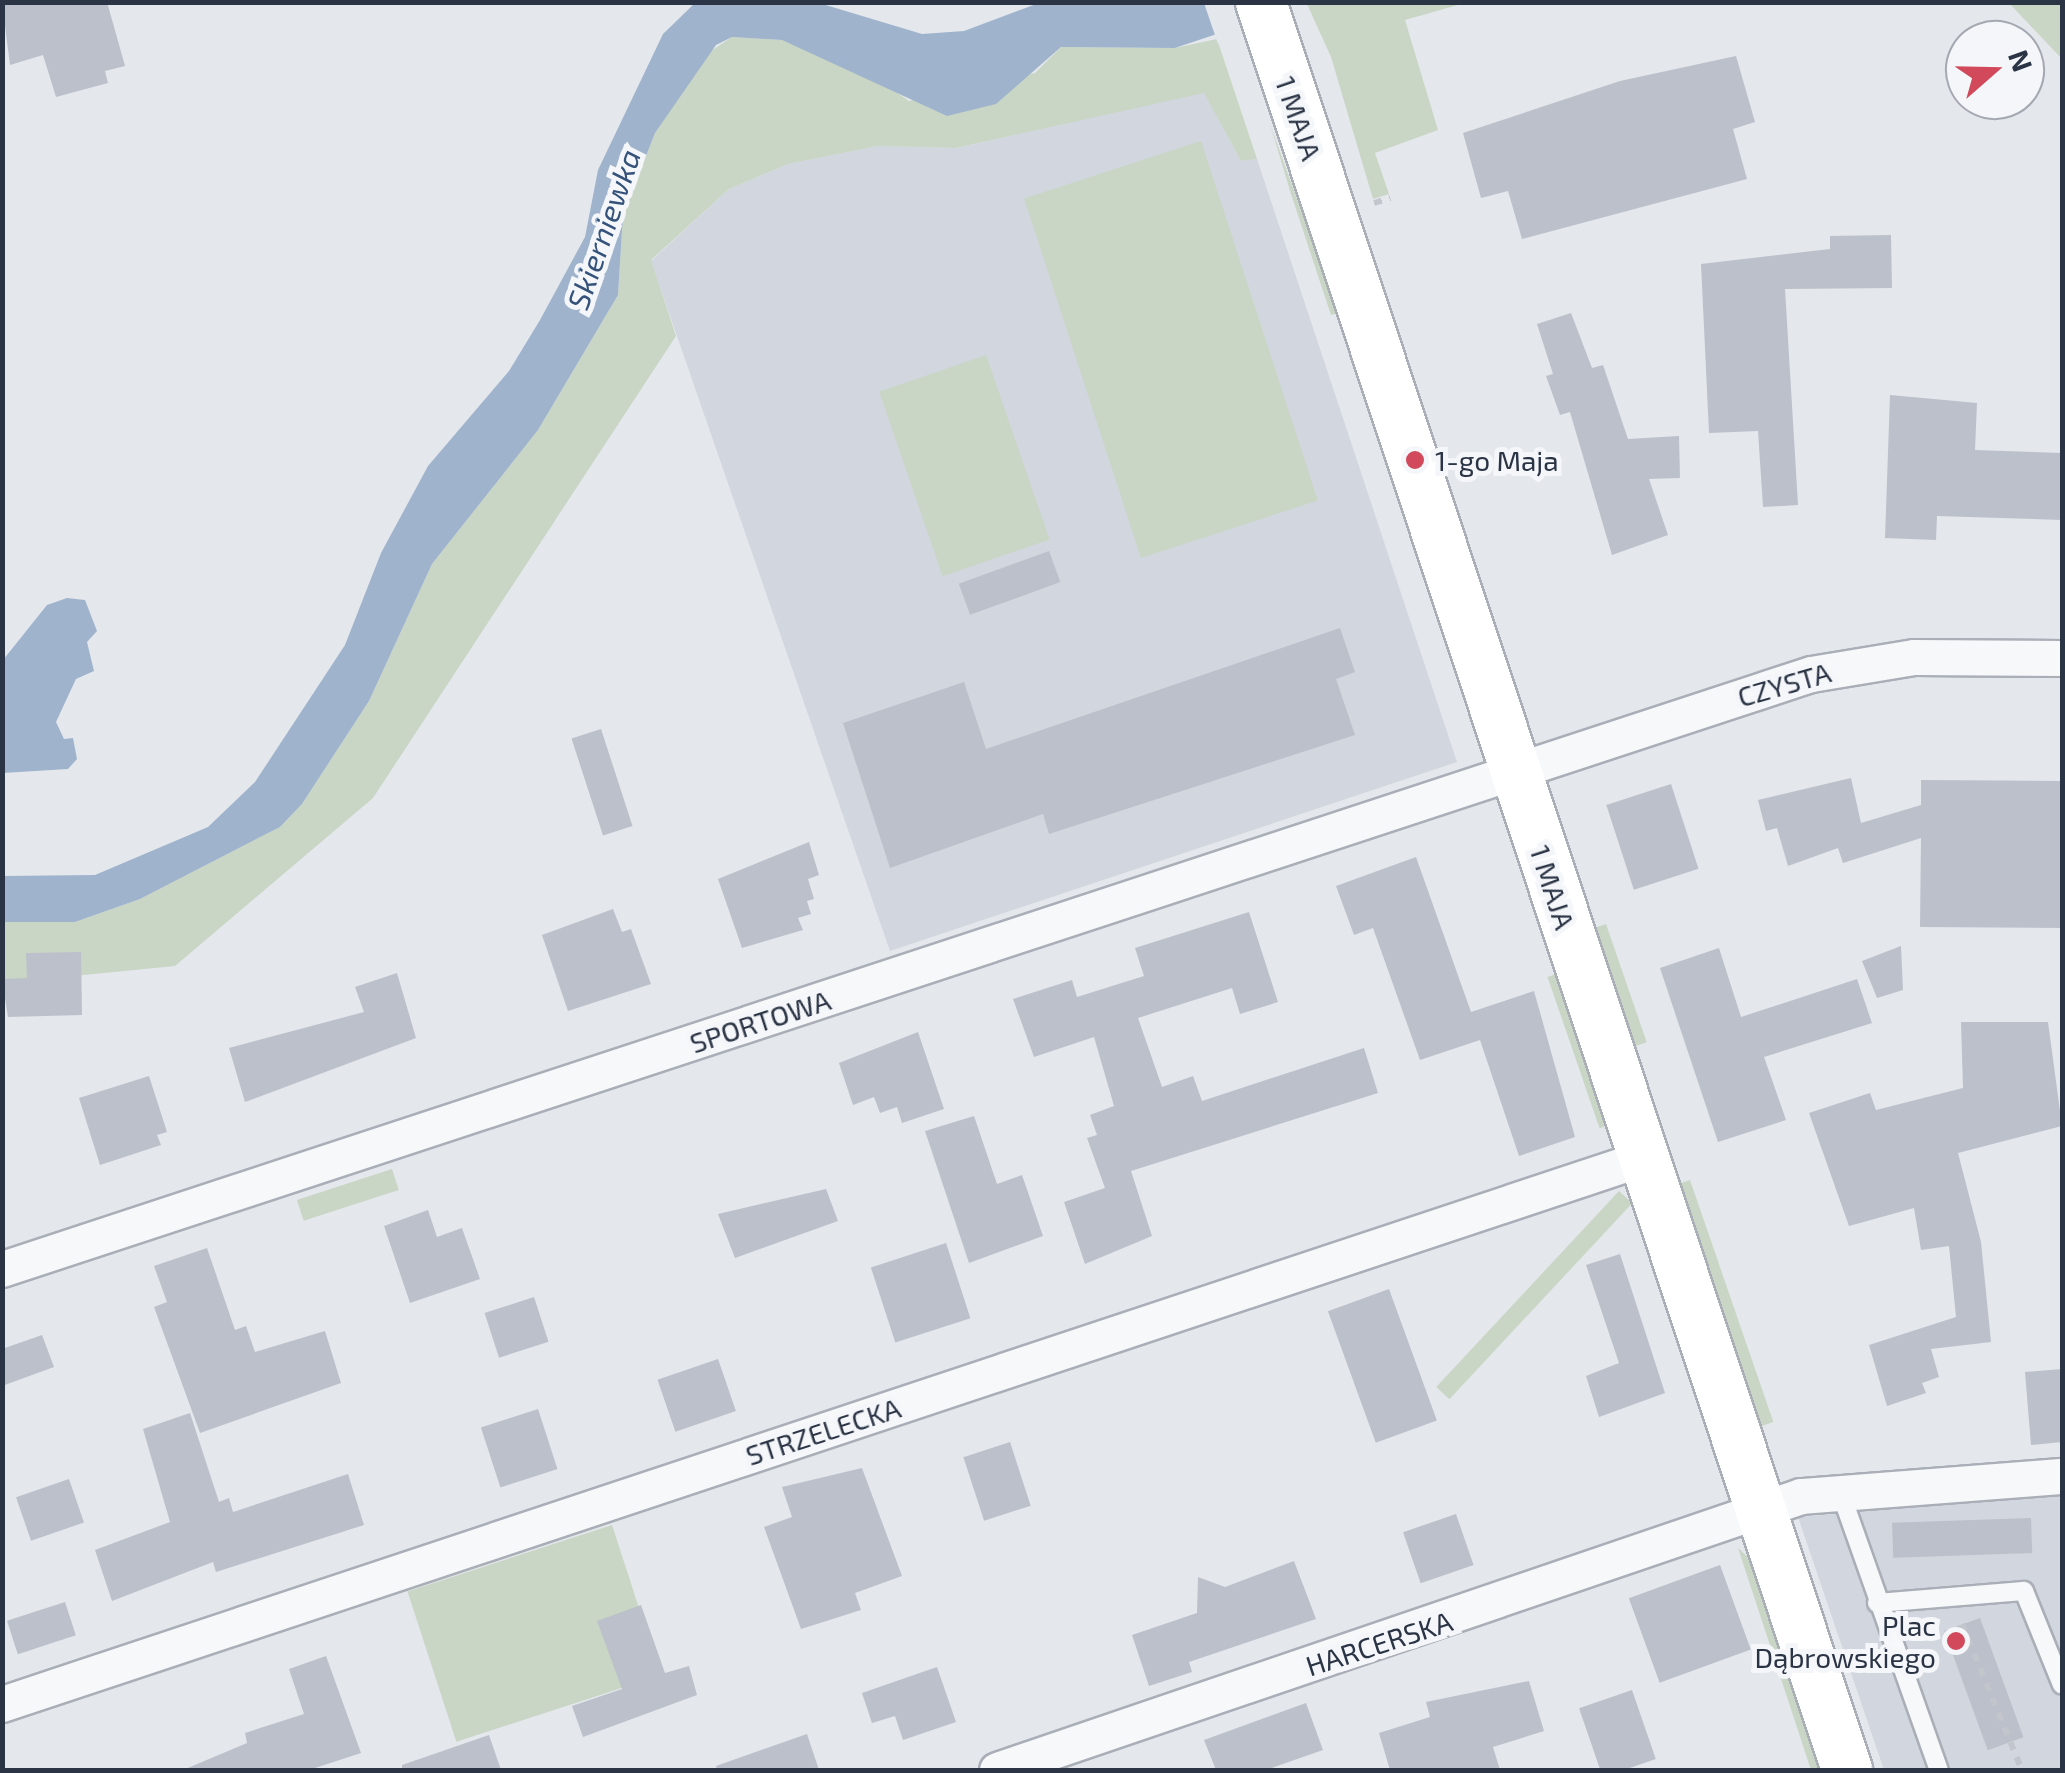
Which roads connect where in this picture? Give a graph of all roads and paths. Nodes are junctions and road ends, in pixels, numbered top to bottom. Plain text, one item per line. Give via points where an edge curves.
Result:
1 (1261, 2) edge
2 (2062, 658) edge
3 (1515, 770) junction
4 (1643, 1158) junction
5 (2, 1269) edge
6 (2062, 1476) edge
7 (1840, 1490) junction
8 (1761, 1512) junction
9 (1952, 1594) junction
10 (1878, 1603) junction
11 (2062, 1684) edge
12 (2, 1704) edge
13 (997, 1770) edge
14 (1847, 1770) edge
15 (1940, 1770) edge
16 (2022, 1770) edge

1 - 3 main road, 1 MAJA
2 - 3 street, CZYSTA via 1914,656 1846,666
3 - 4 main road, 1 MAJA
3 - 5 street, SPORTOWA
4 - 8 main road, 1 MAJA
4 - 12 street, STRZELECKA
6 - 7 street
7 - 8 street
7 - 10 lane
8 - 13 street, HARCERSKA
8 - 14 main road, 1 MAJA
9 - 10 lane
9 - 11 lane via 2024,1592
9 - 16 path
10 - 15 lane

